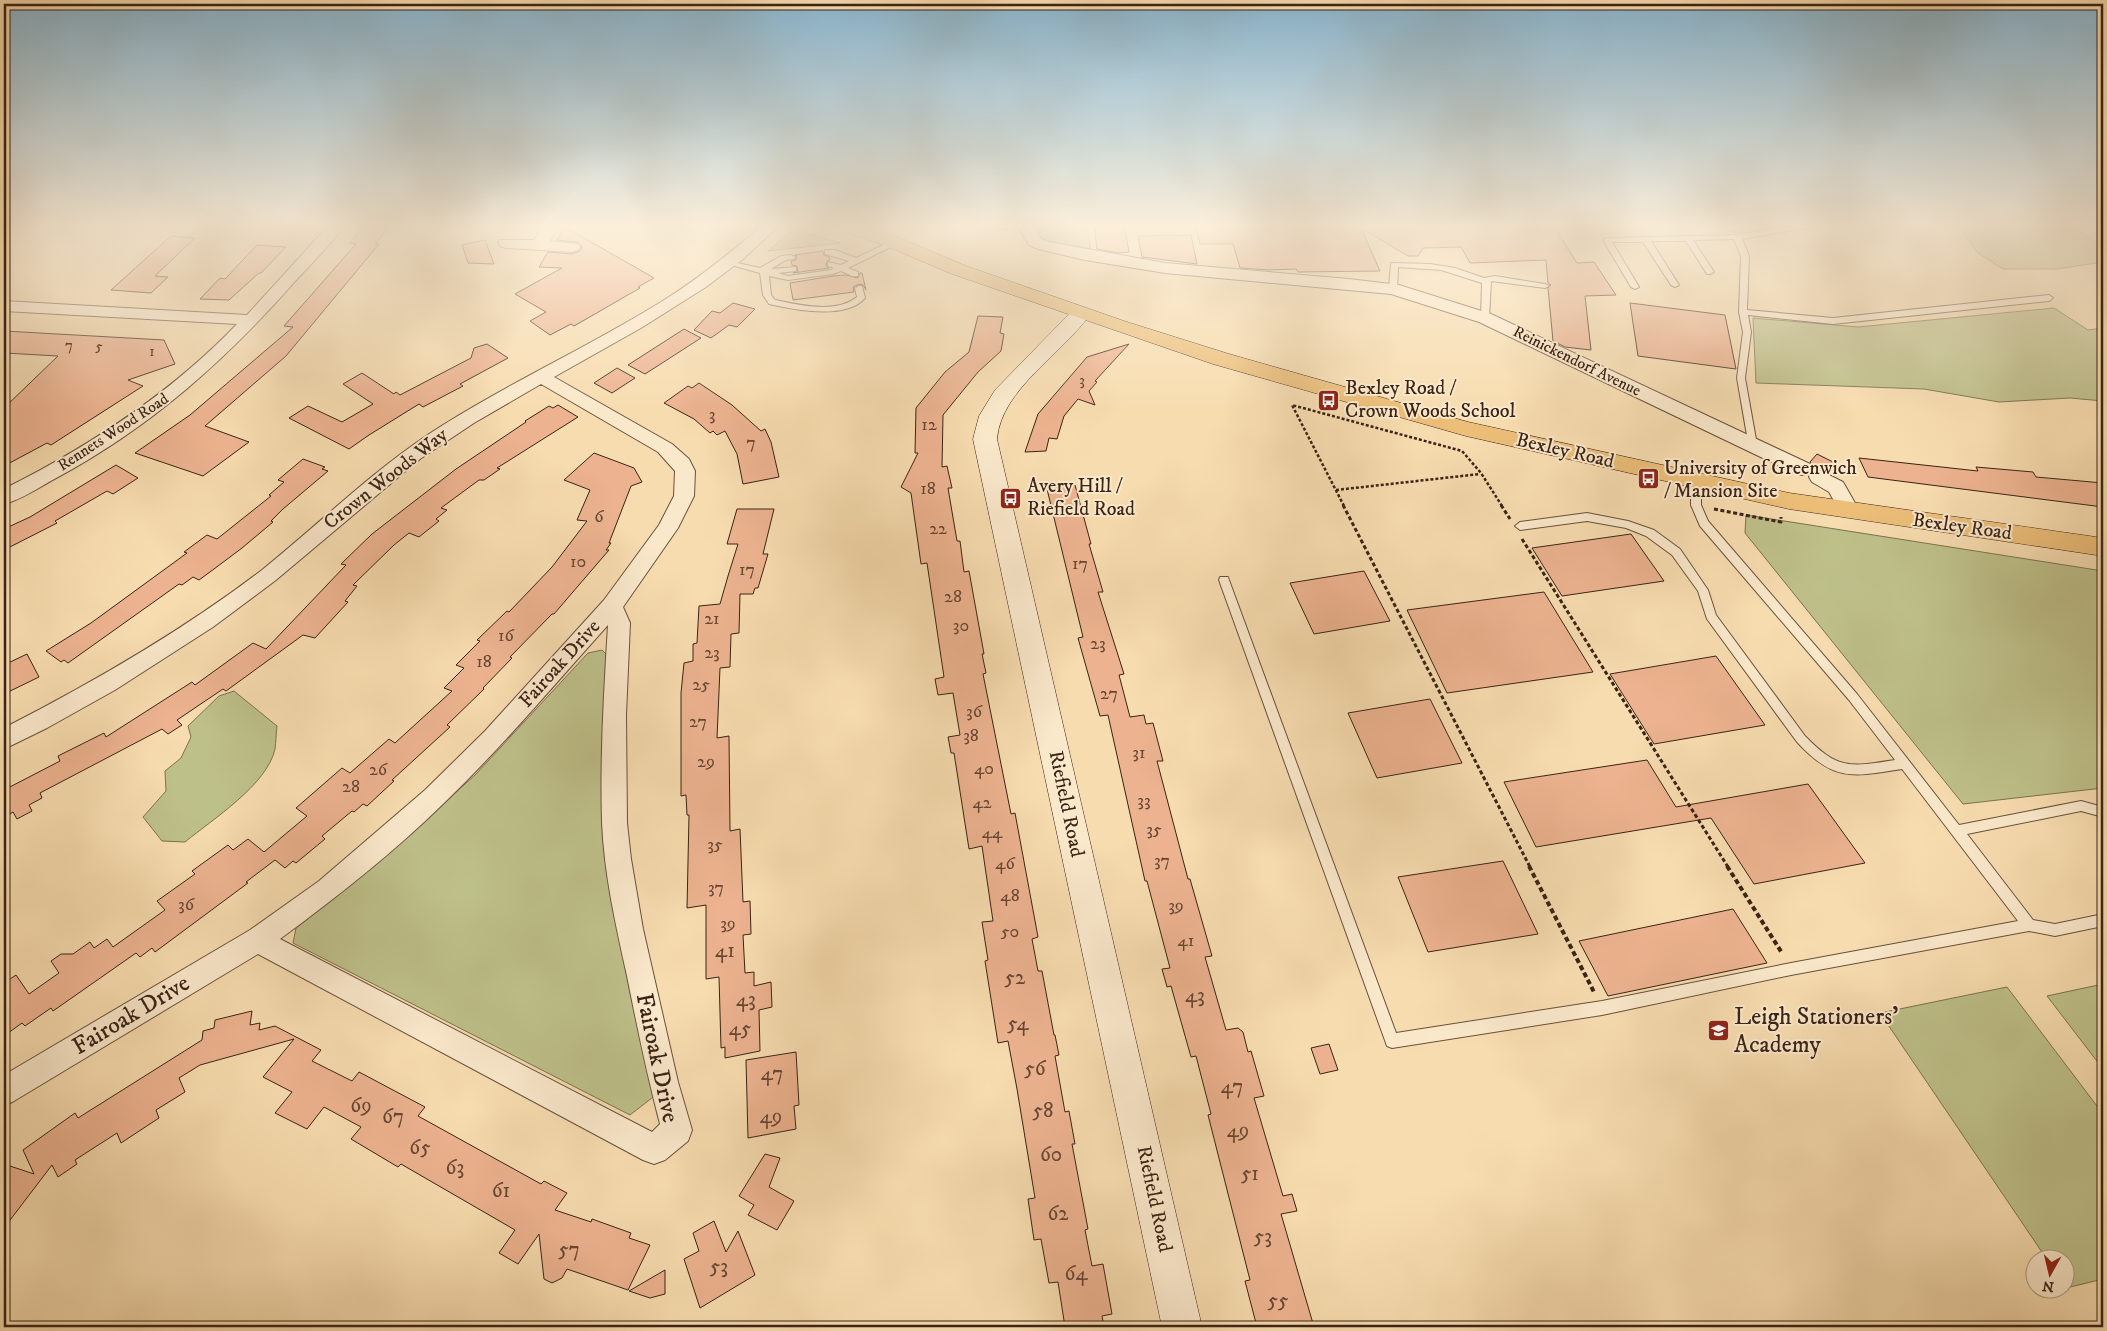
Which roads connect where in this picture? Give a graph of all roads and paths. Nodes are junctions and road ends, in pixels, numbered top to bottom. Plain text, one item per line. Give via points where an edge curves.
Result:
1 (280, 287) edge
2 (695, 287) edge
3 (766, 287) edge
4 (1008, 287) edge
5 (1376, 287) edge
6 (1486, 287) edge
7 (1744, 287) edge
8 (859, 288) dead end
9 (1393, 289) joint
10 (2049, 298) dead end
11 (4, 306) edge
12 (1743, 312) junction
13 (1081, 313) junction
14 (1486, 318) junction
15 (250, 320) junction
16 (540, 376) junction
17 (1752, 445) junction
18 (1481, 474) junction
19 (1696, 480) junction
20 (1336, 490) junction
21 (4, 497) edge
22 (1849, 510) junction
23 (1711, 513) dead end
24 (1781, 515) dead end
25 (1517, 527) junction
26 (2103, 547) edge
27 (1224, 580) dead end
28 (612, 606) junction
29 (4, 739) edge
30 (1904, 764) junction
31 (2103, 812) edge
32 (1957, 831) junction
33 (2103, 920) edge
34 (2029, 925) junction
35 (259, 939) junction
36 (1791, 969) junction
37 (1602, 1008) junction
38 (4, 1091) edge
39 (1182, 1327) edge

1 - 15 street, Rennets Wood Road
2 - 16 street, Crown Woods Way
3 - 8 lane via 772,302 799,308 852,306 861,298
4 - 13 main road, Bexley Road
5 - 9 street, Reinickendorf Avenue
6 - 14 lane
7 - 12 lane
9 - 14 street, Reinickendorf Avenue
10 - 12 lane via 1833,321
11 - 15 street
12 - 17 lane via 1747,332 1741,378
13 - 19 main road, Bexley Road via 1221,358 1466,429
13 - 39 street, Riefield Road via 992,409 985,439
14 - 17 street, Reinickendorf Avenue
15 - 21 street, Rennets Wood Road via 203,367 140,418 101,444
16 - 28 street, Fairoak Drive via 665,448 685,471 684,496 668,528
16 - 29 street, Crown Woods Way via 459,423 411,456 207,622 114,681
17 - 22 street, Reinickendorf Avenue via 1836,487
18 - 20 path
18 - 20 path via 1462,451 1292,405
18 - 25 path
19 - 22 main road, Bexley Road via 1789,501
19 - 30 lane via 1696,505 1704,523 1853,697
20 - 37 path
22 - 26 main road, Bexley Road
23 - 24 path via 1709,508 1781,522
25 - 30 lane via 1587,517 1650,533 1676,552 1702,590 1711,616 1815,756 1834,768 1858,771
25 - 36 path
27 - 37 lane via 1392,1041
28 - 35 street, Fairoak Drive via 493,738 434,797 328,889
28 - 35 street, Fairoak Drive via 620,623 614,715 618,859 634,948 676,1130 654,1149
30 - 32 lane
31 - 32 lane via 2081,806
32 - 34 lane
33 - 34 lane via 2055,930
34 - 36 lane
35 - 38 street, Fairoak Drive
36 - 37 lane

